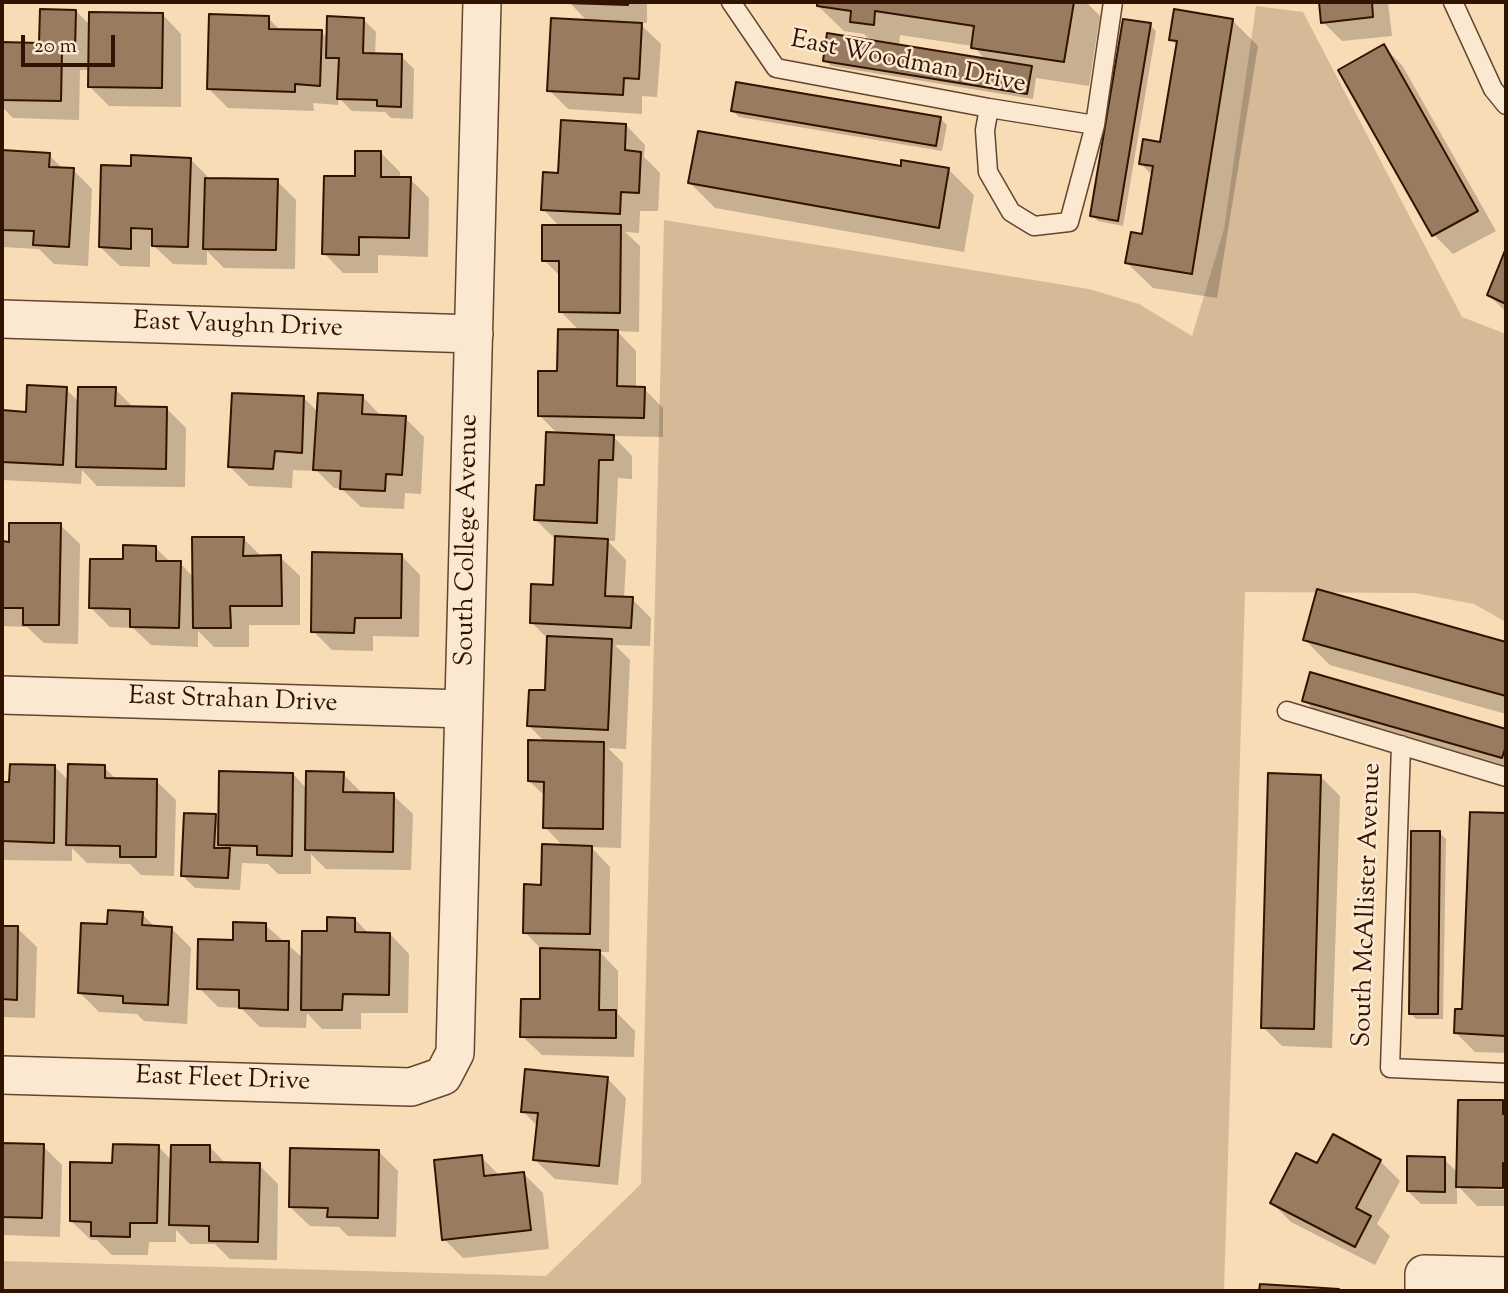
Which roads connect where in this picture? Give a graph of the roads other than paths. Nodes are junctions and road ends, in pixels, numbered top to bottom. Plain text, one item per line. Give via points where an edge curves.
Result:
1 (482, 2) edge
2 (1113, 2) edge
3 (1453, 2) edge
4 (734, 7) edge
5 (1506, 105) edge
6 (989, 108) junction
7 (1095, 125) junction
8 (2, 319) edge
9 (474, 334) junction
10 (2, 695) edge
11 (464, 709) junction
12 (1287, 711) dead end
13 (1401, 745) junction
14 (1506, 778) edge
15 (1506, 1073) edge
16 (2, 1075) edge
17 (443, 1076) joint
18 (1506, 1276) edge
19 (1424, 1282) edge

1 - 9 street, South College Avenue
2 - 7 lane
3 - 5 lane via 1493,89
4 - 6 lane, East Woodman Drive via 776,68
6 - 7 lane, East Woodman Drive
6 - 7 lane via 985,130 988,172 1012,212 1034,226 1069,222
8 - 9 street, East Vaughn Drive
9 - 11 street, South College Avenue
10 - 11 street, East Strahan Drive
11 - 17 street, South College Avenue via 455,1053
12 - 13 lane
13 - 14 lane
13 - 15 lane, South McAllister Avenue via 1390,1068
16 - 17 street, East Fleet Drive via 411,1087
18 - 19 street

